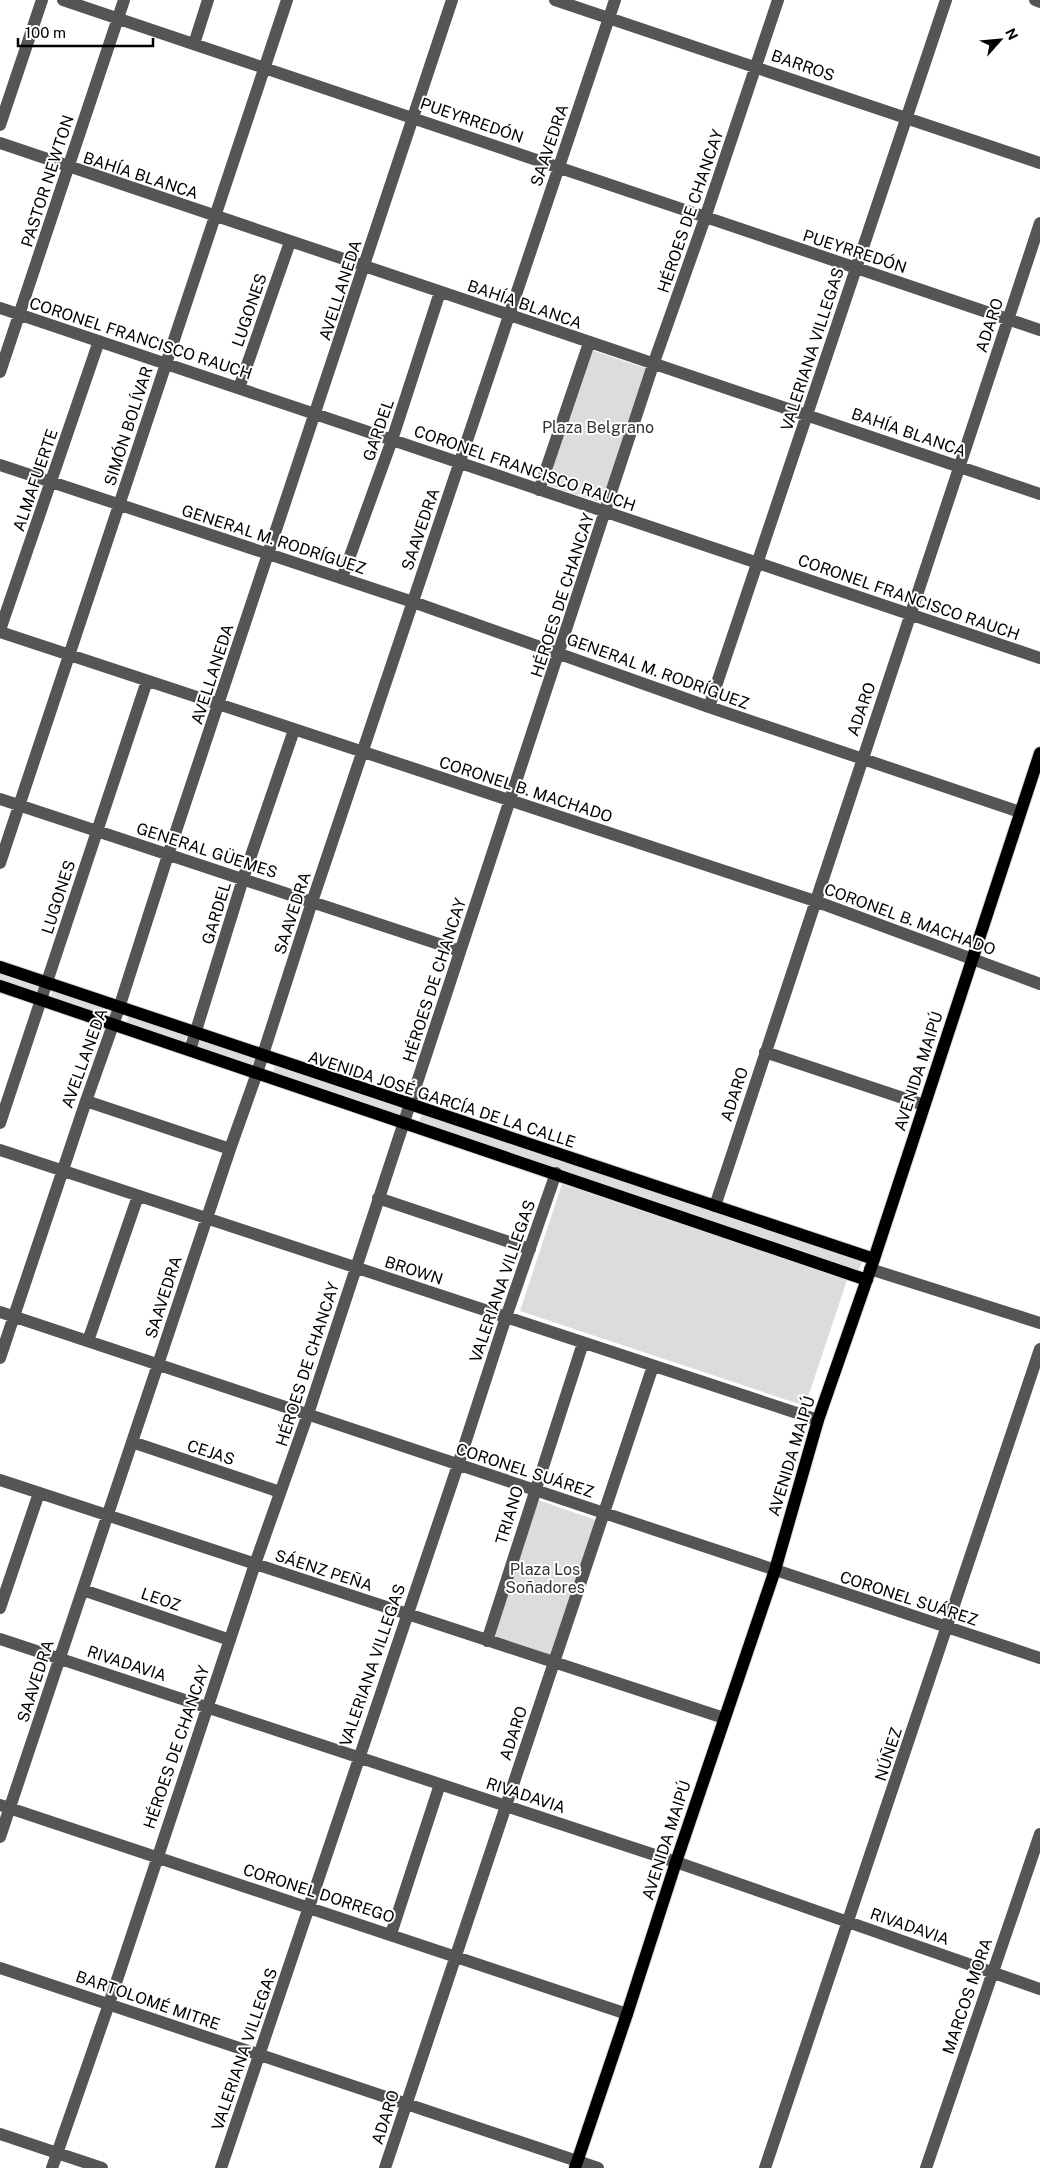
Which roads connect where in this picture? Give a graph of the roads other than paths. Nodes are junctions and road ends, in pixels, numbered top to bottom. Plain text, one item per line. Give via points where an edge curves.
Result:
1 (42, 0) edge
2 (64, 0) edge
3 (124, 0) edge
4 (208, 0) edge
5 (287, 0) edge
6 (452, 0) edge
7 (555, 0) edge
8 (614, 0) edge
9 (778, 0) edge
10 (946, 0) edge
11 (1035, 0) edge
12 (1040, 2) edge
13 (608, 19) junction
14 (117, 20) junction
15 (194, 44) junction
16 (756, 66) junction
17 (265, 67) junction
18 (414, 117) junction
19 (906, 117) junction
20 (0, 124) edge
21 (0, 143) edge
22 (1040, 163) edge
23 (68, 168) junction
24 (558, 168) junction
25 (215, 217) junction
26 (705, 218) junction
27 (1040, 223) edge
28 (290, 242) junction
29 (364, 267) junction
30 (856, 269) junction
31 (440, 292) junction
32 (0, 308) edge
33 (19, 315) junction
34 (509, 315) junction
35 (1009, 319) junction
36 (1040, 330) edge
37 (99, 341) junction
38 (589, 342) junction
39 (166, 364) junction
40 (653, 365) junction
41 (0, 372) edge
42 (239, 388) junction
43 (316, 413) junction
44 (808, 414) junction
45 (392, 440) junction
46 (460, 463) junction
47 (0, 465) edge
48 (959, 467) junction
49 (52, 482) junction
50 (539, 490) junction
51 (1040, 494) edge
52 (119, 504) junction
53 (606, 512) junction
54 (269, 554) junction
55 (758, 563) junction
56 (342, 578) junction
57 (413, 602) junction
58 (911, 613) junction
59 (0, 631) edge
60 (560, 653) junction
61 (69, 655) junction
62 (1040, 658) edge
63 (147, 681) junction
64 (218, 704) junction
65 (709, 707) junction
66 (294, 730) junction
67 (363, 752) junction
68 (1040, 753) edge
69 (862, 758) junction
70 (0, 799) edge
71 (510, 801) junction
72 (18, 805) junction
73 (1020, 812) junction
74 (97, 831) junction
75 (168, 855) junction
76 (0, 863) edge
77 (243, 880) junction
78 (814, 901) junction
79 (312, 902) junction
80 (460, 951) junction
81 (972, 960) junction
82 (0, 968) edge
83 (47, 983) junction
84 (1040, 984) edge
85 (0, 986) edge
86 (42, 1000) junction
87 (119, 1008) junction
88 (114, 1024) junction
89 (196, 1033) junction
90 (190, 1050) junction
91 (765, 1052) junction
92 (262, 1056) junction
93 (257, 1073) junction
94 (86, 1101) junction
95 (924, 1105) junction
96 (410, 1106) junction
97 (405, 1122) junction
98 (0, 1123) edge
99 (230, 1149) junction
100 (0, 1150) edge
101 (62, 1171) junction
102 (556, 1173) junction
103 (138, 1196) junction
104 (378, 1198) junction
105 (715, 1206) junction
106 (206, 1218) junction
107 (530, 1249) junction
108 (356, 1268) junction
109 (870, 1269) junction
110 (0, 1312) edge
111 (14, 1316) junction
112 (506, 1317) junction
113 (1040, 1323) edge
114 (88, 1341) junction
115 (583, 1343) junction
116 (1040, 1349) edge
117 (0, 1358) edge
118 (158, 1364) junction
119 (653, 1366) junction
120 (308, 1414) junction
121 (818, 1420) junction
122 (132, 1442) junction
123 (458, 1465) junction
124 (0, 1480) edge
125 (534, 1490) junction
126 (280, 1492) junction
127 (40, 1493) junction
128 (604, 1513) junction
129 (107, 1516) junction
130 (255, 1564) junction
131 (775, 1570) junction
132 (82, 1590) junction
133 (0, 1608) edge
134 (406, 1614) junction
135 (948, 1628) junction
136 (0, 1639) edge
137 (230, 1640) junction
138 (487, 1641) junction
139 (60, 1658) junction
140 (1040, 1658) edge
141 (554, 1663) junction
142 (207, 1707) junction
143 (724, 1718) junction
144 (358, 1757) junction
145 (440, 1784) junction
146 (506, 1806) junction
147 (5, 1807) edge
148 (1040, 1834) edge
149 (0, 1837) edge
150 (157, 1857) junction
151 (676, 1862) junction
152 (308, 1907) junction
153 (849, 1922) junction
154 (391, 1934) junction
155 (456, 1956) junction
156 (0, 1968) edge
157 (991, 1972) junction
158 (1040, 1989) edge
159 (108, 2004) junction
160 (627, 2014) junction
161 (260, 2055) junction
162 (406, 2104) junction
163 (0, 2134) edge
164 (57, 2153) junction
165 (576, 2165) edge
166 (52, 2168) edge
167 (102, 2168) edge
168 (221, 2168) edge
169 (385, 2168) edge
170 (598, 2168) edge
171 (765, 2168) edge
172 (926, 2168) edge

1 - 20 street
2 - 14 street, PUEYRREDÓN
3 - 14 street, PASTOR NEWTON
4 - 15 street
5 - 17 street, SIMÓN BOLÍVAR
6 - 18 street, AVELLANEDA
7 - 13 street, BARROS
8 - 13 street, SAAVEDRA
9 - 16 street, HÉROES DE CHANCAY
10 - 19 street, VALERIANA VILLEGAS
11 - 12 street
13 - 16 street, BARROS
13 - 24 street, SAAVEDRA
14 - 15 street, PUEYRREDÓN
14 - 23 street, PASTOR NEWTON
15 - 17 street, PUEYRREDÓN
16 - 19 street, BARROS
16 - 26 street, HÉROES DE CHANCAY
17 - 18 street, PUEYRREDÓN
17 - 25 street, SIMÓN BOLÍVAR
18 - 24 street, PUEYRREDÓN
18 - 29 street, AVELLANEDA
19 - 22 street, BARROS
19 - 30 street, VALERIANA VILLEGAS
21 - 23 street, BAHÍA BLANCA
23 - 25 street, BAHÍA BLANCA
23 - 33 street, PASTOR NEWTON
24 - 26 street, PUEYRREDÓN
24 - 34 street, SAAVEDRA
25 - 28 street, BAHÍA BLANCA
25 - 39 street, SIMÓN BOLÍVAR
26 - 30 street, PUEYRREDÓN
26 - 40 street, HÉROES DE CHANCAY
27 - 35 street, ADARO
28 - 29 street, BAHÍA BLANCA
28 - 42 street, LUGONES
29 - 31 street, BAHÍA BLANCA
29 - 43 street, AVELLANEDA
30 - 35 street, PUEYRREDÓN
30 - 44 street, VALERIANA VILLEGAS
31 - 34 street, BAHÍA BLANCA
31 - 45 street, GARDEL
32 - 33 street, CORONEL FRANCISCO RAUCH
33 - 37 street, CORONEL FRANCISCO RAUCH
33 - 41 street, PASTOR NEWTON
34 - 38 street, BAHÍA BLANCA
34 - 46 street, SAAVEDRA
35 - 36 street, PUEYRREDÓN
35 - 48 street, ADARO
37 - 39 street, CORONEL FRANCISCO RAUCH
37 - 49 street, ALMAFUERTE
38 - 40 street, BAHÍA BLANCA
38 - 50 street
39 - 42 street, CORONEL FRANCISCO RAUCH
39 - 52 street, SIMÓN BOLÍVAR
40 - 44 street, BAHÍA BLANCA
40 - 53 street, HÉROES DE CHANCAY
42 - 43 street, CORONEL FRANCISCO RAUCH
43 - 45 street, CORONEL FRANCISCO RAUCH
43 - 54 street, AVELLANEDA
44 - 48 street, BAHÍA BLANCA
44 - 55 street, VALERIANA VILLEGAS
45 - 46 street, CORONEL FRANCISCO RAUCH
45 - 56 street, GARDEL
46 - 50 street, CORONEL FRANCISCO RAUCH
46 - 57 street, SAAVEDRA
47 - 49 street, GENERAL M. RODRÍGUEZ
48 - 51 street, BAHÍA BLANCA
48 - 58 street, ADARO
49 - 52 street, GENERAL M. RODRÍGUEZ
49 - 59 street, ALMAFUERTE
50 - 53 street, CORONEL FRANCISCO RAUCH
52 - 54 street, GENERAL M. RODRÍGUEZ
52 - 61 street, SIMÓN BOLÍVAR
53 - 55 street, CORONEL FRANCISCO RAUCH
53 - 60 street, HÉROES DE CHANCAY
54 - 56 street, GENERAL M. RODRÍGUEZ
54 - 64 street, AVELLANEDA
55 - 58 street, CORONEL FRANCISCO RAUCH
55 - 65 street, VALERIANA VILLEGAS
56 - 57 street, GENERAL M. RODRÍGUEZ
57 - 60 street, GENERAL M. RODRÍGUEZ
57 - 67 street, SAAVEDRA
58 - 62 street, CORONEL FRANCISCO RAUCH
58 - 69 street, ADARO
59 - 61 street, CORONEL B. MACHADO
60 - 65 street, GENERAL M. RODRÍGUEZ
60 - 71 street, HÉROES DE CHANCAY
61 - 63 street, CORONEL B. MACHADO
61 - 72 street, SIMÓN BOLÍVAR
63 - 64 street, CORONEL B. MACHADO
63 - 74 street, LUGONES
64 - 66 street, CORONEL B. MACHADO
64 - 75 street, AVELLANEDA
65 - 69 street, GENERAL M. RODRÍGUEZ
66 - 67 street, CORONEL B. MACHADO
66 - 77 street, GARDEL
67 - 71 street, CORONEL B. MACHADO
67 - 79 street, SAAVEDRA
68 - 73 main road, AVENIDA MAIPÚ
69 - 73 street, GENERAL M. RODRÍGUEZ
69 - 78 street, ADARO
70 - 72 street, GENERAL GÜEMES
71 - 78 street, CORONEL B. MACHADO
71 - 80 street, HÉROES DE CHANCAY
72 - 74 street, GENERAL GÜEMES
72 - 76 street, SIMÓN BOLÍVAR
73 - 81 main road, AVENIDA MAIPÚ
74 - 75 street, GENERAL GÜEMES
74 - 83 street, LUGONES
75 - 77 street, GENERAL GÜEMES
75 - 87 street, AVELLANEDA
77 - 79 street, GENERAL GÜEMES
77 - 89 street, GARDEL
78 - 81 street, CORONEL B. MACHADO
78 - 91 street, ADARO
79 - 80 street, GENERAL GÜEMES
79 - 92 street, SAAVEDRA
80 - 96 street, HÉROES DE CHANCAY
81 - 84 street, CORONEL B. MACHADO
81 - 95 main road, AVENIDA MAIPÚ
82 - 83 main road, AVENIDA JOSÉ GARCÍA DE LA CALLE
83 - 86 street, LUGONES
83 - 87 main road, AVENIDA JOSÉ GARCÍA DE LA CALLE
85 - 86 main road, AVENIDA JOSÉ GARCÍA DE LA CALLE
86 - 88 main road, AVENIDA JOSÉ GARCÍA DE LA CALLE
86 - 98 street, LUGONES
87 - 88 street, AVELLANEDA
87 - 89 main road, AVENIDA JOSÉ GARCÍA DE LA CALLE
88 - 90 main road, AVENIDA JOSÉ GARCÍA DE LA CALLE
88 - 94 street, AVELLANEDA
89 - 90 street, GARDEL
89 - 92 main road, AVENIDA JOSÉ GARCÍA DE LA CALLE
90 - 93 main road, AVENIDA JOSÉ GARCÍA DE LA CALLE
91 - 95 street
91 - 105 street, ADARO
92 - 93 street, SAAVEDRA
92 - 96 main road, AVENIDA JOSÉ GARCÍA DE LA CALLE
93 - 97 main road, AVENIDA JOSÉ GARCÍA DE LA CALLE
93 - 99 street, SAAVEDRA
94 - 99 street
94 - 101 street, AVELLANEDA
95 - 109 main road, AVENIDA MAIPÚ
96 - 97 street, HÉROES DE CHANCAY
96 - 105 main road, AVENIDA JOSÉ GARCÍA DE LA CALLE
97 - 102 main road, AVENIDA JOSÉ GARCÍA DE LA CALLE
97 - 104 street, HÉROES DE CHANCAY
99 - 106 street, SAAVEDRA
100 - 101 street, BROWN
101 - 103 street, BROWN
101 - 111 street, AVELLANEDA
102 - 107 street, VALERIANA VILLEGAS
102 - 109 main road, AVENIDA JOSÉ GARCÍA DE LA CALLE
103 - 106 street, BROWN
103 - 114 street
104 - 107 street
104 - 108 street, HÉROES DE CHANCAY
105 - 109 main road, AVENIDA JOSÉ GARCÍA DE LA CALLE
106 - 108 street, BROWN
106 - 118 street, SAAVEDRA
107 - 112 street, VALERIANA VILLEGAS
108 - 112 street, BROWN
108 - 120 street, HÉROES DE CHANCAY
109 - 113 street, AVENIDA JOSÉ GARCÍA DE LA CALLE
109 - 121 main road, AVENIDA MAIPÚ
110 - 111 street, CORONEL SUÁREZ
111 - 114 street, CORONEL SUÁREZ
111 - 117 street, AVELLANEDA
112 - 115 street, BROWN
112 - 123 street, VALERIANA VILLEGAS
114 - 118 street, CORONEL SUÁREZ
115 - 119 street, BROWN
115 - 125 street, TRIANO
116 - 135 street, NÚÑEZ
118 - 120 street, CORONEL SUÁREZ
118 - 122 street, SAAVEDRA
119 - 121 street, BROWN
119 - 128 street, ADARO
120 - 123 street, CORONEL SUÁREZ
120 - 126 street, HÉROES DE CHANCAY
121 - 131 main road, AVENIDA MAIPÚ
122 - 126 street, CEJAS
122 - 129 street, SAAVEDRA
123 - 125 street, CORONEL SUÁREZ
123 - 134 street, VALERIANA VILLEGAS
124 - 127 street, SÁENZ PEÑA
125 - 128 street, CORONEL SUÁREZ
125 - 138 street, TRIANO
126 - 130 street, HÉROES DE CHANCAY
127 - 129 street, SÁENZ PEÑA
127 - 133 street
128 - 131 street, CORONEL SUÁREZ
128 - 141 street, ADARO
129 - 130 street, SÁENZ PEÑA
129 - 132 street, SAAVEDRA
130 - 134 street, SÁENZ PEÑA
130 - 137 street, HÉROES DE CHANCAY
131 - 135 street, CORONEL SUÁREZ
131 - 143 main road, AVENIDA MAIPÚ
132 - 137 street, LEOZ
132 - 139 street, SAAVEDRA
134 - 138 street, SÁENZ PEÑA
134 - 144 street, VALERIANA VILLEGAS
135 - 140 street, CORONEL SUÁREZ
135 - 153 street, NÚÑEZ
136 - 139 street, RIVADAVIA
137 - 142 street, HÉROES DE CHANCAY
138 - 141 street, SÁENZ PEÑA
139 - 142 street, RIVADAVIA
139 - 147 street, SAAVEDRA
141 - 143 street, SÁENZ PEÑA
141 - 146 street, ADARO
142 - 144 street, RIVADAVIA
142 - 150 street, HÉROES DE CHANCAY
143 - 151 main road, AVENIDA MAIPÚ
144 - 145 street, RIVADAVIA
144 - 152 street, VALERIANA VILLEGAS
145 - 146 street, RIVADAVIA
145 - 154 street
146 - 151 street, RIVADAVIA
146 - 155 street, ADARO
147 - 149 street, SAAVEDRA
147 - 150 street, CORONEL DORREGO
148 - 157 street, MARCOS MORA
150 - 152 street, CORONEL DORREGO
150 - 159 street, HÉROES DE CHANCAY
151 - 153 street, RIVADAVIA
151 - 160 main road, AVENIDA MAIPÚ
152 - 154 street, CORONEL DORREGO
152 - 161 street, VALERIANA VILLEGAS
153 - 157 street, RIVADAVIA
153 - 171 street, NÚÑEZ
154 - 155 street, CORONEL DORREGO
155 - 160 street, CORONEL DORREGO
155 - 162 street, ADARO
156 - 159 street, BARTOLOMÉ MITRE
157 - 158 street, RIVADAVIA
157 - 172 street, MARCOS MORA
159 - 161 street, BARTOLOMÉ MITRE
159 - 164 street, HÉROES DE CHANCAY
160 - 165 main road, AVENIDA MAIPÚ
161 - 162 street, BARTOLOMÉ MITRE
161 - 168 street, VALERIANA VILLEGAS
162 - 165 street, BARTOLOMÉ MITRE
162 - 169 street, ADARO
163 - 164 street
164 - 166 street, HÉROES DE CHANCAY
164 - 167 street
165 - 170 street, BARTOLOMÉ MITRE

